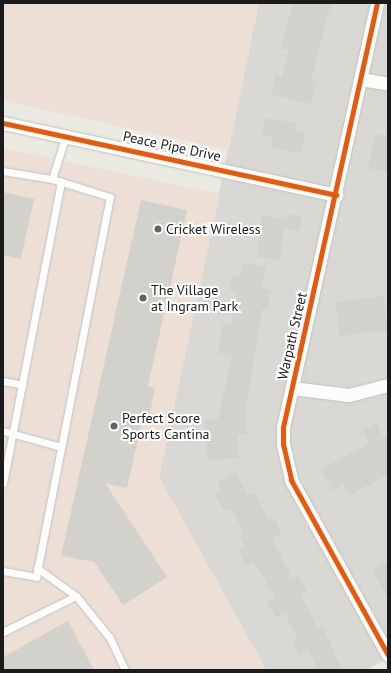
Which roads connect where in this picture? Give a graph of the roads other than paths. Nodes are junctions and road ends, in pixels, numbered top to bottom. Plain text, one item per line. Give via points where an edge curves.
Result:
1 (377, 3) edge
2 (361, 79) junction
3 (388, 84) edge
4 (3, 123) edge
5 (66, 135) junction
6 (3, 171) edge
7 (52, 179) junction
8 (61, 182) junction
9 (336, 195) junction
10 (3, 381) edge
11 (388, 384) edge
12 (22, 385) junction
13 (292, 388) junction
14 (3, 431) edge
15 (13, 434) junction
16 (61, 447) junction
17 (3, 483) edge
18 (37, 568) junction
19 (3, 571) edge
20 (76, 596) junction
21 (3, 632) edge
22 (386, 649) edge
23 (125, 670) edge

1 - 2 street, Warpath Street
2 - 3 street
2 - 9 street, Warpath Street
4 - 5 street, Peace Pipe Drive
5 - 7 lane
5 - 9 street, Peace Pipe Drive
6 - 7 lane
7 - 8 lane
8 - 12 lane
8 - 16 lane via 110,197
9 - 13 street, Warpath Street
10 - 12 lane
11 - 13 street via 348,395
12 - 15 lane
13 - 22 street, Warpath Street via 283,428 291,480
14 - 15 lane
15 - 16 lane
15 - 17 lane
16 - 18 lane
18 - 19 lane via 36,577
18 - 20 lane
20 - 21 lane
20 - 23 lane via 110,638

